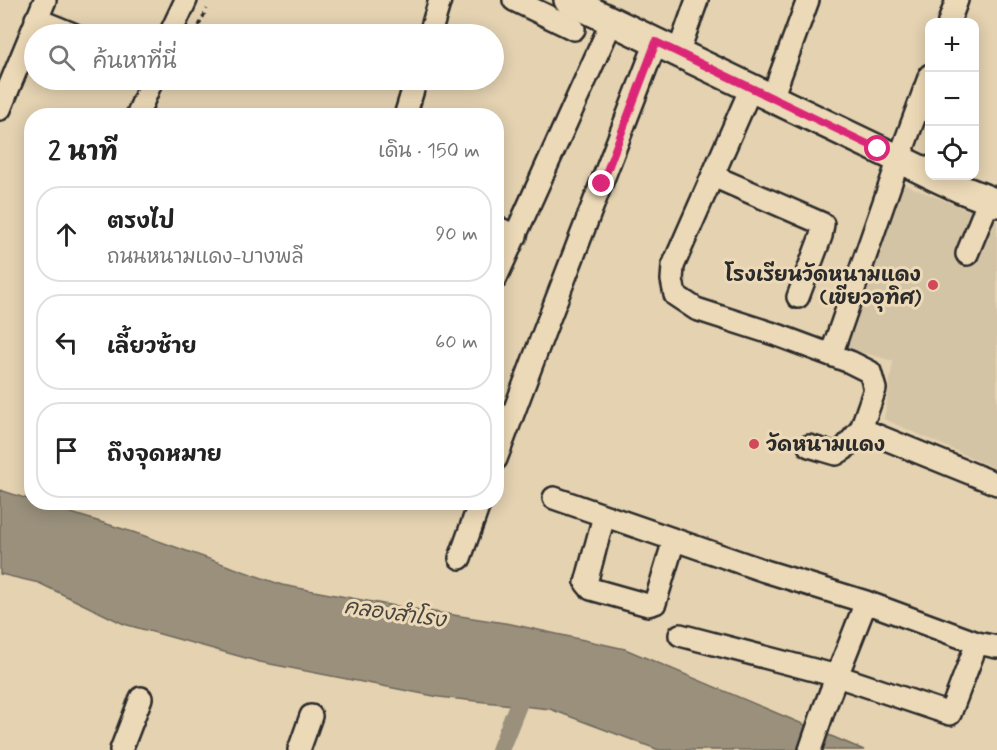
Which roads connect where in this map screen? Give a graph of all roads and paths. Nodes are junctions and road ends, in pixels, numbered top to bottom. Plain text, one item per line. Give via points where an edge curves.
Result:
1 (186, 0) edge
2 (440, 0) edge
3 (514, 0) edge
4 (568, 0) edge
5 (697, 0) edge
6 (808, 0) edge
7 (957, 0) edge
8 (37, 6) edge
9 (207, 9) dead end
10 (950, 18) edge
11 (612, 21) junction
12 (27, 24) edge
13 (31, 24) edge
14 (60, 24) edge
15 (175, 24) edge
16 (200, 24) edge
17 (433, 24) edge
18 (24, 29) edge
19 (574, 29) dead end
20 (24, 42) edge
21 (667, 47) junction
22 (0, 72) edge
23 (925, 89) edge
24 (148, 90) edge
25 (413, 90) edge
26 (762, 93) junction
27 (140, 108) edge
28 (407, 108) edge
29 (0, 109) edge
30 (899, 159) junction
31 (925, 172) edge
32 (713, 176) junction
33 (942, 180) edge
34 (993, 202) edge
35 (506, 231) edge
36 (967, 254) dead end
37 (798, 297) dead end
38 (831, 355) junction
39 (861, 429) junction
40 (504, 438) edge
41 (808, 446) dead end
42 (997, 484) edge
43 (554, 498) dead end
44 (477, 510) edge
45 (604, 516) junction
46 (674, 540) junction
47 (460, 558) dead end
48 (866, 602) junction
49 (680, 635) dead end
50 (987, 645) edge
51 (837, 676) junction
52 (141, 698) dead end
53 (311, 716) dead end
54 (121, 750) edge
55 (299, 750) edge
56 (810, 750) edge

1 - 15 street
2 - 17 street
3 - 19 street
4 - 11 main road
5 - 21 street
6 - 26 street
7 - 10 street
8 - 12 street
8 - 13 street
8 - 14 street
9 - 16 path
11 - 21 main road
11 - 35 street
18 - 22 street
20 - 29 street
21 - 26 main road
21 - 40 street via 547,324
23 - 30 street
24 - 27 street
25 - 28 street
26 - 30 main road
26 - 32 street
30 - 31 main road
30 - 38 street
32 - 37 street via 823,225
32 - 38 street via 673,266 675,295 696,309
33 - 34 main road
34 - 36 street
38 - 39 street via 870,372 874,389
39 - 41 street via 836,454
39 - 42 street
43 - 45 street
44 - 47 street
45 - 46 street
45 - 46 street via 586,583 591,589 648,605 655,603
46 - 48 street
48 - 50 street
48 - 51 street
49 - 51 street
50 - 51 street via 950,714
51 - 56 street
52 - 54 street
53 - 55 street

